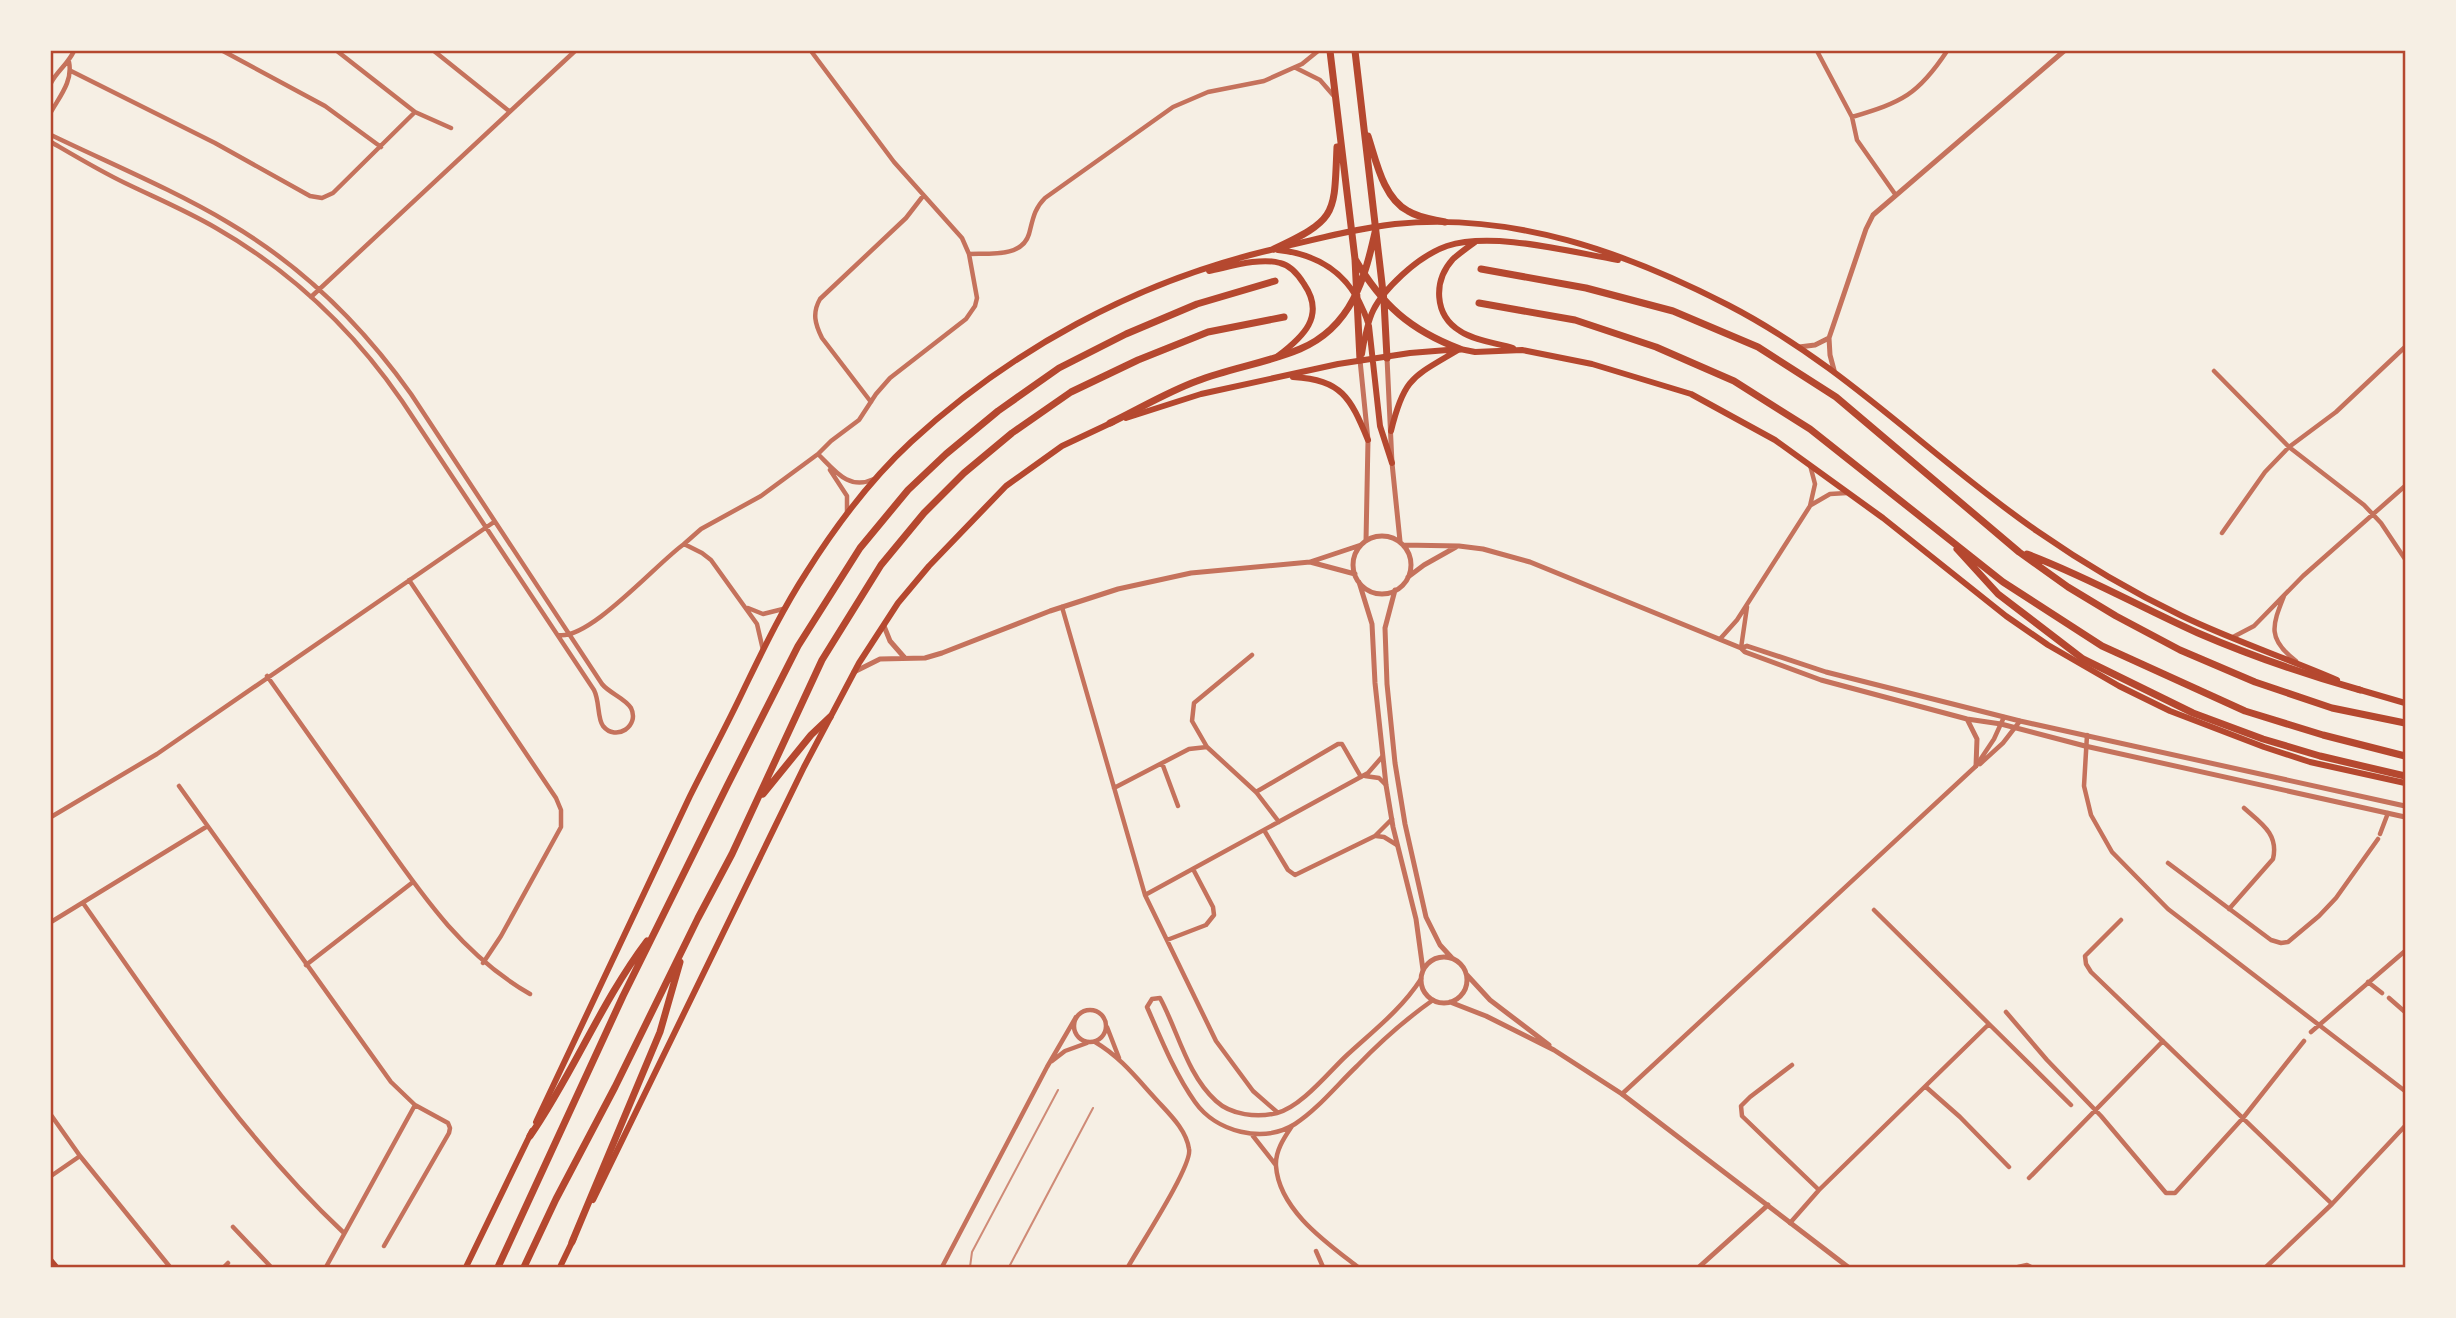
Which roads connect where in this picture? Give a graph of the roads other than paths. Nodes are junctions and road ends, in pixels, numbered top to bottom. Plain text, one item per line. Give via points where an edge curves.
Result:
1 (74, 51) edge
2 (223, 51) edge
3 (337, 51) edge
4 (434, 51) edge
5 (575, 51) edge
6 (811, 51) edge
7 (1318, 51) edge
8 (1331, 51) edge
9 (1817, 51) edge
10 (1947, 51) edge
11 (2064, 51) edge
12 (1357, 52) edge
13 (69, 62) junction
14 (1295, 68) junction
15 (71, 71) junction
16 (51, 83) edge
17 (1336, 99) junction
18 (509, 111) junction
19 (51, 112) edge
20 (415, 112) junction
21 (1852, 117) junction
22 (1363, 122) junction
23 (1339, 125) junction
24 (451, 128) dead end
25 (51, 135) edge
26 (51, 142) edge
27 (380, 146) junction
28 (1895, 194) junction
29 (923, 196) junction
30 (1445, 222) junction
31 (1376, 228) junction
32 (1351, 231) junction
33 (1477, 241) junction
34 (1274, 249) junction
35 (969, 254) junction
36 (1355, 259) junction
37 (1630, 263) junction
38 (1481, 269) dead end
39 (1364, 275) junction
40 (1186, 276) junction
41 (1275, 281) dead end
42 (320, 290) junction
43 (1356, 296) junction
44 (311, 297) junction
45 (1382, 298) junction
46 (1479, 303) dead end
47 (1284, 317) dead end
48 (1367, 321) junction
49 (1829, 338) junction
50 (1799, 347) junction
51 (2405, 347) edge
52 (1460, 349) junction
53 (1522, 350) junction
54 (1277, 357) junction
55 (1387, 358) junction
56 (1373, 359) junction
57 (1360, 360) junction
58 (1835, 370) junction
59 (2214, 371) dead end
60 (1284, 376) junction
61 (871, 402) junction
62 (1110, 423) junction
63 (1391, 431) junction
64 (1368, 440) junction
65 (2289, 447) junction
66 (818, 454) junction
67 (1392, 463) junction
68 (1810, 464) junction
69 (829, 465) junction
70 (879, 477) junction
71 (2405, 486) edge
72 (1849, 494) junction
73 (1810, 506) junction
74 (2372, 513) junction
75 (846, 517) junction
76 (494, 522) junction
77 (485, 528) junction
78 (1940, 531) junction
79 (2222, 533) dead end
80 (1364, 543) junction
81 (1401, 543) junction
82 (684, 544) junction
83 (1458, 546) junction
84 (2020, 552) junction
85 (2405, 559) edge
86 (1310, 562) junction
87 (1355, 574) junction
88 (1408, 577) junction
89 (409, 580) junction
90 (1359, 582) junction
91 (1395, 590) junction
92 (2286, 592) junction
93 (1748, 603) junction
94 (744, 606) junction
95 (1062, 607) junction
96 (785, 608) junction
97 (884, 626) junction
98 (556, 634) junction
99 (569, 635) junction
100 (2233, 637) junction
101 (1720, 639) junction
102 (1741, 648) junction
103 (763, 650) junction
104 (1252, 655) dead end
105 (904, 657) junction
106 (2302, 665) junction
107 (854, 673) junction
108 (267, 676) junction
109 (2360, 690) junction
110 (2405, 703) edge
111 (830, 717) junction
112 (2004, 717) junction
113 (1967, 719) junction
114 (2020, 721) junction
115 (2405, 723) edge
116 (2001, 724) junction
117 (2016, 728) junction
118 (2087, 735) junction
119 (2085, 746) junction
120 (1207, 747) junction
121 (2405, 756) edge
122 (1382, 757) junction
123 (1162, 763) junction
124 (1976, 766) junction
125 (2405, 776) edge
126 (1361, 777) junction
127 (2405, 783) edge
128 (1386, 785) junction
129 (179, 786) dead end
130 (1114, 788) junction
131 (1256, 792) junction
132 (756, 802) junction
133 (1178, 806) dead end
134 (2405, 806) edge
135 (2244, 808) dead end
136 (2388, 813) junction
137 (51, 817) edge
138 (2405, 817) edge
139 (1392, 819) junction
140 (1279, 822) junction
141 (206, 827) junction
142 (1264, 830) junction
143 (1376, 836) junction
144 (1398, 846) junction
145 (2168, 863) dead end
146 (1193, 869) junction
147 (413, 882) junction
148 (1145, 895) junction
149 (83, 903) junction
150 (2229, 909) junction
151 (1874, 910) dead end
152 (2121, 920) dead end
153 (51, 922) edge
154 (658, 926) junction
155 (1167, 940) junction
156 (686, 942) junction
157 (2405, 951) edge
158 (1452, 958) junction
159 (482, 962) junction
160 (306, 965) junction
161 (1423, 970) junction
162 (1466, 974) junction
163 (1421, 979) junction
164 (2368, 982) junction
165 (2382, 993) dead end
166 (530, 995) dead end
167 (2389, 998) dead end
168 (1433, 1000) junction
169 (1450, 1002) junction
170 (2006, 1012) dead end
171 (2405, 1012) edge
172 (1076, 1017) junction
173 (2319, 1023) junction
174 (1989, 1024) junction
175 (1107, 1027) junction
176 (2311, 1032) dead end
177 (2163, 1041) junction
178 (2304, 1041) dead end
179 (1092, 1042) junction
180 (1554, 1050) junction
181 (1120, 1058) junction
182 (1792, 1065) dead end
183 (1047, 1067) junction
184 (1926, 1087) junction
185 (2405, 1091) edge
186 (1622, 1094) junction
187 (415, 1105) junction
188 (2071, 1105) dead end
189 (2095, 1110) junction
190 (1278, 1113) junction
191 (51, 1115) edge
192 (2243, 1118) junction
193 (1293, 1125) junction
194 (2405, 1126) edge
195 (1252, 1135) junction
196 (530, 1136) junction
197 (80, 1156) junction
198 (1276, 1165) junction
199 (2009, 1167) dead end
200 (51, 1176) edge
201 (2029, 1178) dead end
202 (1819, 1189) junction
203 (2332, 1204) junction
204 (1768, 1205) junction
205 (1790, 1223) junction
206 (233, 1227) dead end
207 (344, 1233) junction
208 (572, 1242) junction
209 (384, 1246) dead end
210 (1316, 1251) dead end
211 (51, 1261) edge
212 (55, 1267) edge
213 (170, 1267) edge
214 (271, 1267) edge
215 (326, 1267) edge
216 (466, 1267) edge
217 (498, 1267) edge
218 (524, 1267) edge
219 (560, 1267) edge
220 (942, 1267) edge
221 (1128, 1267) edge
222 (1323, 1267) edge
223 (1358, 1267) edge
224 (1699, 1267) edge
225 (1848, 1267) edge
226 (2018, 1267) edge
227 (2031, 1267) edge
228 (2266, 1267) edge

1 - 13 street
2 - 27 street via 325,106
3 - 20 street
4 - 18 street
5 - 18 street
6 - 29 street
7 - 14 street
8 - 17 highway
9 - 21 street
10 - 21 street via 1908,96
11 - 28 street
12 - 22 highway
13 - 15 street
13 - 16 street
14 - 17 street via 1320,80
14 - 35 street via 1259,83 1208,92 1173,107 1045,198 1035,210 1028,238 1021,246 1012,251
15 - 19 street
15 - 27 street via 310,196 322,198 333,192
17 - 23 highway
18 - 42 street
20 - 24 street
20 - 27 street
21 - 28 street via 1857,140
22 - 30 highway via 1392,198 1406,211
22 - 31 highway
23 - 32 highway
23 - 34 highway via 1331,212 1307,233
25 - 42 street via 219,217 275,253
26 - 44 street via 215,227 271,263
28 - 49 street via 1873,215 1866,229
29 - 35 street via 957,231
29 - 61 street via 816,307 821,338
30 - 31 main road
30 - 37 main road via 1529,230 1576,241
31 - 32 main road
31 - 39 highway
31 - 45 highway
32 - 34 main road
32 - 36 highway
33 - 37 main road
33 - 45 main road via 1433,252 1412,266
33 - 53 main road via 1454,258 1441,277 1441,309 1458,331
34 - 40 main road
34 - 43 main road via 1301,252 1321,261
35 - 61 street via 977,298 971,313 890,378
36 - 39 highway
36 - 43 highway
37 - 50 main road via 1733,308
38 - 84 highway via 1586,288 1673,311 1758,347 1836,397
39 - 43 highway
39 - 45 highway
40 - 54 main road via 1251,262 1281,263 1298,275 1311,293 1313,316 1297,342
40 - 70 main road via 1110,306 1010,364 909,444
41 - 154 highway via 1197,303 1059,368 998,411 908,491 860,548 798,646
42 - 44 street
42 - 76 street via 398,375
43 - 48 main road
43 - 54 highway via 1324,334 1302,349
43 - 57 highway
44 - 77 street via 373,361
45 - 48 main road
45 - 52 highway via 1402,319
45 - 55 highway
46 - 78 highway via 1575,320 1656,347 1734,381 1810,429
47 - 132 highway via 1208,332 1070,392 964,473 874,577 822,660
48 - 56 main road
48 - 57 main road
49 - 50 street
49 - 58 street
50 - 58 main road
51 - 65 street via 2336,412
52 - 53 main road
52 - 55 main road
52 - 63 main road via 1412,379
53 - 68 main road via 1591,364 1691,394
54 - 62 highway via 1197,381
55 - 56 main road
55 - 63 street
56 - 57 main road
56 - 67 main road via 1380,426
57 - 60 main road
57 - 64 street
58 - 100 main road via 2041,534 2153,601
59 - 65 street
60 - 62 main road via 1201,394
60 - 64 main road via 1318,378 1335,388 1347,398
61 - 66 street via 859,420
62 - 97 main road via 1062,446 1006,486 929,566
63 - 67 street
64 - 80 street
65 - 74 street
65 - 79 street via 2265,472
66 - 69 street
66 - 82 street
67 - 81 street
68 - 72 main road
68 - 73 street via 1815,484
69 - 70 street via 844,480 856,484
69 - 75 street via 847,496
70 - 75 main road
71 - 74 street
72 - 73 street via 1830,494
72 - 127 main road via 2017,623 2119,686 2264,747
73 - 93 street
74 - 85 street
74 - 92 street
75 - 96 main road
76 - 77 street
76 - 99 street
77 - 89 street
77 - 98 street
78 - 121 highway via 2003,582 2102,646 2245,711
78 - 125 highway via 1998,594 2083,659 2193,713 2263,739
80 - 81 street via 1385,536
80 - 86 street
80 - 87 street via 1354,556
81 - 83 street
81 - 88 street via 1410,557
82 - 94 street via 707,556
82 - 99 street via 606,613
83 - 88 street
83 - 101 street via 1531,562
84 - 109 highway via 2069,570 2229,646
84 - 115 highway via 2068,587 2180,650 2332,708
86 - 87 street
86 - 95 street via 1191,573
87 - 90 street
88 - 91 street
89 - 108 street
89 - 159 street via 561,810 561,828
90 - 91 street via 1381,594
90 - 122 street via 1372,624
91 - 158 street via 1385,628 1395,764 1426,916
92 - 100 street via 2255,626
92 - 106 street via 2274,632 2282,648
93 - 101 street
93 - 102 street
94 - 96 street via 763,614
94 - 103 street via 759,629
95 - 105 street via 942,653
95 - 130 street
96 - 103 main road
97 - 105 street
97 - 107 main road
98 - 99 street
98 - 99 street via 597,695 603,726 613,733 626,730 632,719 630,707 601,684
100 - 106 main road
101 - 102 street
102 - 112 street
102 - 113 street via 1821,680
103 - 196 main road
104 - 120 street via 1194,704 1192,721
105 - 107 street via 880,659
106 - 109 main road
107 - 111 main road
108 - 137 street via 157,754
108 - 147 street
109 - 110 main road
111 - 132 highway
111 - 208 main road
112 - 114 street
112 - 116 street
113 - 116 street
113 - 124 street via 1977,739
114 - 117 street
114 - 118 street
116 - 117 street
116 - 124 street
117 - 119 street
117 - 124 street
118 - 119 street
118 - 134 street
119 - 136 street
119 - 173 street via 2084,786 2091,815 2112,852 2168,909
120 - 123 street via 1189,749
120 - 131 street
122 - 126 street
122 - 128 street
123 - 130 street
123 - 133 street
124 - 186 street
126 - 128 street via 1379,778
126 - 131 street via 1338,744
126 - 140 street
128 - 139 street
129 - 141 street
130 - 148 street
131 - 140 street
132 - 156 highway
135 - 150 street via 2269,830 2275,847 2273,859
136 - 138 street
136 - 150 street via 2379,836 2336,898 2288,942 2271,940
139 - 143 street
139 - 144 street
140 - 142 street
141 - 149 street
141 - 160 street
142 - 143 street via 1295,875
142 - 146 street
143 - 144 street
144 - 161 street
145 - 150 street
146 - 148 street
146 - 155 street via 1214,915 1206,925
147 - 159 street
147 - 160 street
148 - 155 street
149 - 153 street
149 - 207 street via 225,1103 303,1195
151 - 174 street
152 - 177 street via 2085,956 2085,964
154 - 196 highway via 625,970
154 - 217 highway
155 - 190 street via 1216,1041 1253,1091
156 - 208 highway via 660,1032
156 - 218 highway
157 - 164 street
158 - 161 street via 1435,958
158 - 162 street
159 - 166 street
160 - 187 street via 391,1082
161 - 163 street
162 - 169 street via 1462,994
162 - 180 street via 1490,1000
163 - 168 street
163 - 190 street via 1396,1011 1299,1101
164 - 165 street
164 - 173 street
167 - 171 street
168 - 169 street
168 - 193 street
169 - 180 street
170 - 189 street
172 - 175 street via 1086,1010 1098,1011
172 - 179 street via 1074,1030 1082,1040
172 - 183 street
173 - 176 street
173 - 185 street
174 - 184 street
174 - 188 street
175 - 179 street via 1101,1038
175 - 181 street
177 - 189 street
177 - 192 street
178 - 192 street
179 - 181 street
179 - 183 street via 1065,1051
180 - 186 street
181 - 221 street via 1175,1121 1190,1151
182 - 202 street via 1741,1106 1742,1116
183 - 220 street
184 - 199 street
184 - 202 street
186 - 204 street
187 - 207 street
187 - 209 street via 450,1128
189 - 192 street via 2171,1194
189 - 201 street
190 - 195 street via 1248,1115 1217,1102 1197,1077 1160,998 1152,999 1147,1007 1196,1104 1235,1131
191 - 197 street
192 - 203 street
193 - 195 street
193 - 198 street via 1283,1139
194 - 203 street
195 - 198 street
196 - 216 main road
197 - 200 street
197 - 213 street
198 - 223 street via 1284,1192 1303,1220
202 - 205 street
203 - 228 street
204 - 205 street
204 - 224 street
205 - 225 street
206 - 214 street
207 - 215 street
208 - 219 main road
210 - 222 street
211 - 212 main road
226 - 227 street

